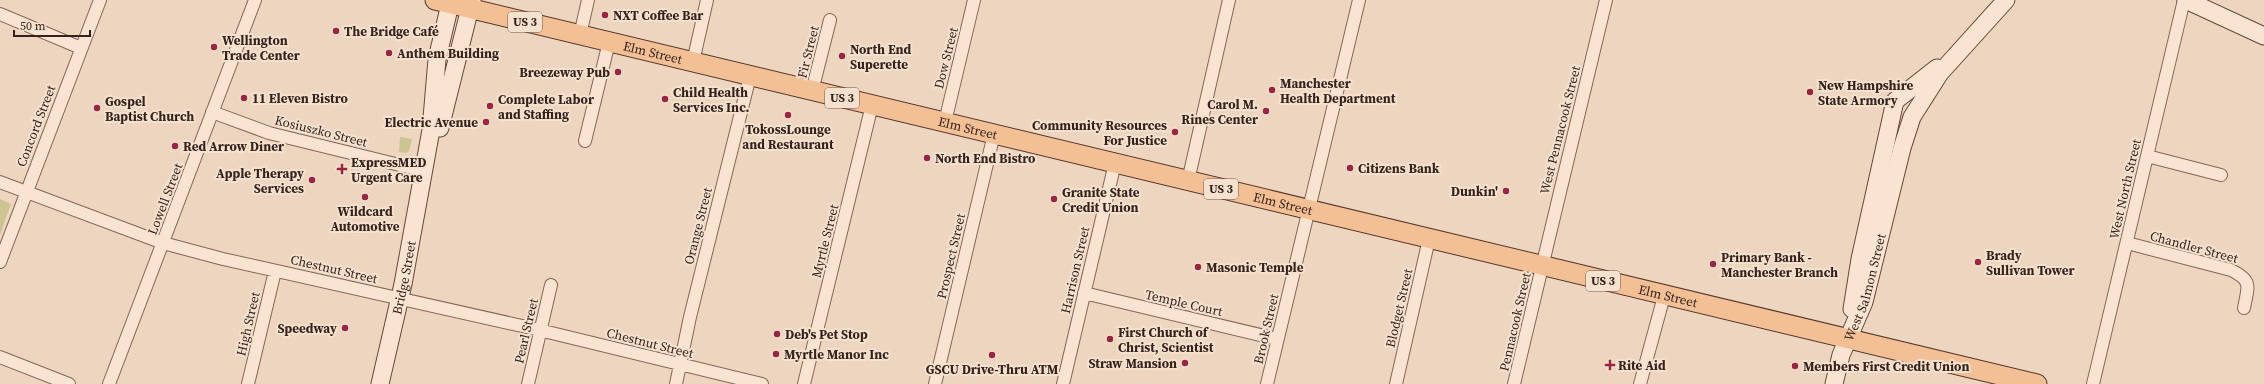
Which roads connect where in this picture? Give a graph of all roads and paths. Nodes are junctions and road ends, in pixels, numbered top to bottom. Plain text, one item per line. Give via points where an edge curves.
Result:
1 (100, 0) edge
2 (255, 0) edge
3 (588, 0) edge
4 (707, 0) edge
5 (974, 0) edge
6 (1229, 0) edge
7 (1358, 0) edge
8 (1606, 0) edge
9 (2006, 0) edge
10 (2185, 0) edge
11 (445, 1) edge
12 (471, 4) edge
13 (0, 14) edge
14 (830, 20) dead end
15 (580, 35) junction
16 (2264, 36) edge
17 (609, 42) junction
18 (1966, 44) junction
19 (81, 48) junction
20 (693, 62) junction
21 (750, 76) junction
22 (812, 91) junction
23 (872, 105) junction
24 (212, 112) junction
25 (945, 122) junction
26 (994, 134) junction
27 (585, 141) dead end
28 (2147, 156) junction
29 (1115, 163) junction
30 (424, 171) junction
31 (2221, 175) dead end
32 (1188, 181) junction
33 (0, 182) edge
34 (26, 192) junction
35 (1308, 209) junction
36 (1429, 239) junction
37 (2127, 243) junction
38 (163, 244) junction
39 (0, 262) edge
40 (1542, 266) junction
41 (275, 270) junction
42 (551, 285) dead end
43 (1084, 293) junction
44 (1664, 296) junction
45 (400, 298) junction
46 (2244, 308) dead end
47 (541, 330) junction
48 (1278, 339) junction
49 (1848, 339) junction
50 (0, 357) edge
51 (680, 364) junction
52 (69, 384) edge
53 (109, 384) edge
54 (248, 384) edge
55 (380, 384) edge
56 (528, 384) edge
57 (676, 384) edge
58 (762, 384) edge
59 (804, 384) edge
60 (934, 384) edge
61 (1063, 384) edge
62 (1267, 384) edge
63 (1396, 384) edge
64 (1514, 384) edge
65 (1640, 384) edge
66 (1834, 384) edge
67 (2037, 384) edge
68 (2093, 384) edge

1 - 19 street, Concord Street
2 - 24 street, Lowell Street
3 - 15 street
4 - 20 street
5 - 25 street, Dow Street
6 - 32 street
7 - 35 street, Brook Street
8 - 40 street, West Pennacook Street
9 - 18 main road, West Salmon Street
10 - 16 main road
10 - 28 street, West North Street
11 - 12 main road, Elm Street / US 3
11 - 30 main road, Bridge Street
12 - 15 main road, Elm Street / US 3
12 - 30 main road, Bridge Street via 435,147
13 - 19 street
14 - 22 street, Fir Street
15 - 17 main road, Elm Street / US 3
17 - 20 main road, Elm Street / US 3
17 - 27 street
18 - 49 main road, West Salmon Street via 1930,88 1912,117 1864,302
18 - 49 main road, West Salmon Street via 1895,101 1860,259
19 - 34 street, Concord Street
20 - 21 main road, Elm Street / US 3
21 - 22 main road, Elm Street / US 3
21 - 51 street, Orange Street
22 - 23 main road, Elm Street / US 3
23 - 25 main road, Elm Street / US 3
23 - 59 street, Myrtle Street
24 - 30 street, Kosiuszko Street via 269,133
24 - 38 street, Lowell Street
25 - 26 main road, Elm Street / US 3
26 - 29 main road, Elm Street / US 3
26 - 60 street, Prospect Street
28 - 31 street
28 - 37 street, West North Street
29 - 32 main road, Elm Street / US 3
29 - 43 street, Harrison Street
30 - 45 main road, Bridge Street
32 - 35 main road, Elm Street / US 3
33 - 34 street, Chestnut Street
34 - 38 street, Chestnut Street
34 - 39 street, Concord Street
35 - 36 main road, Elm Street / US 3
35 - 48 street, Brook Street
36 - 40 main road, Elm Street / US 3
36 - 63 street, Blodget Street
37 - 46 street, Chandler Street via 2240,274 2248,283
37 - 68 street, West North Street
38 - 41 street, Chestnut Street
38 - 53 street, Lowell Street
40 - 44 main road, Elm Street / US 3
40 - 64 street, Pennacook Street
41 - 45 street, Chestnut Street
41 - 54 street, High Street
42 - 47 street, Pearl Street
43 - 48 street, Temple Court
43 - 61 street, Harrison Street
44 - 49 main road, Elm Street / US 3
44 - 65 street
45 - 47 street, Chestnut Street
45 - 55 main road, Bridge Street
47 - 51 street, Chestnut Street
47 - 56 street, Pearl Street
48 - 62 street, Brook Street
49 - 66 main road via 1838,364
49 - 67 main road, Elm Street / US 3
50 - 52 street
51 - 57 street, Orange Street
51 - 58 street, Chestnut Street

